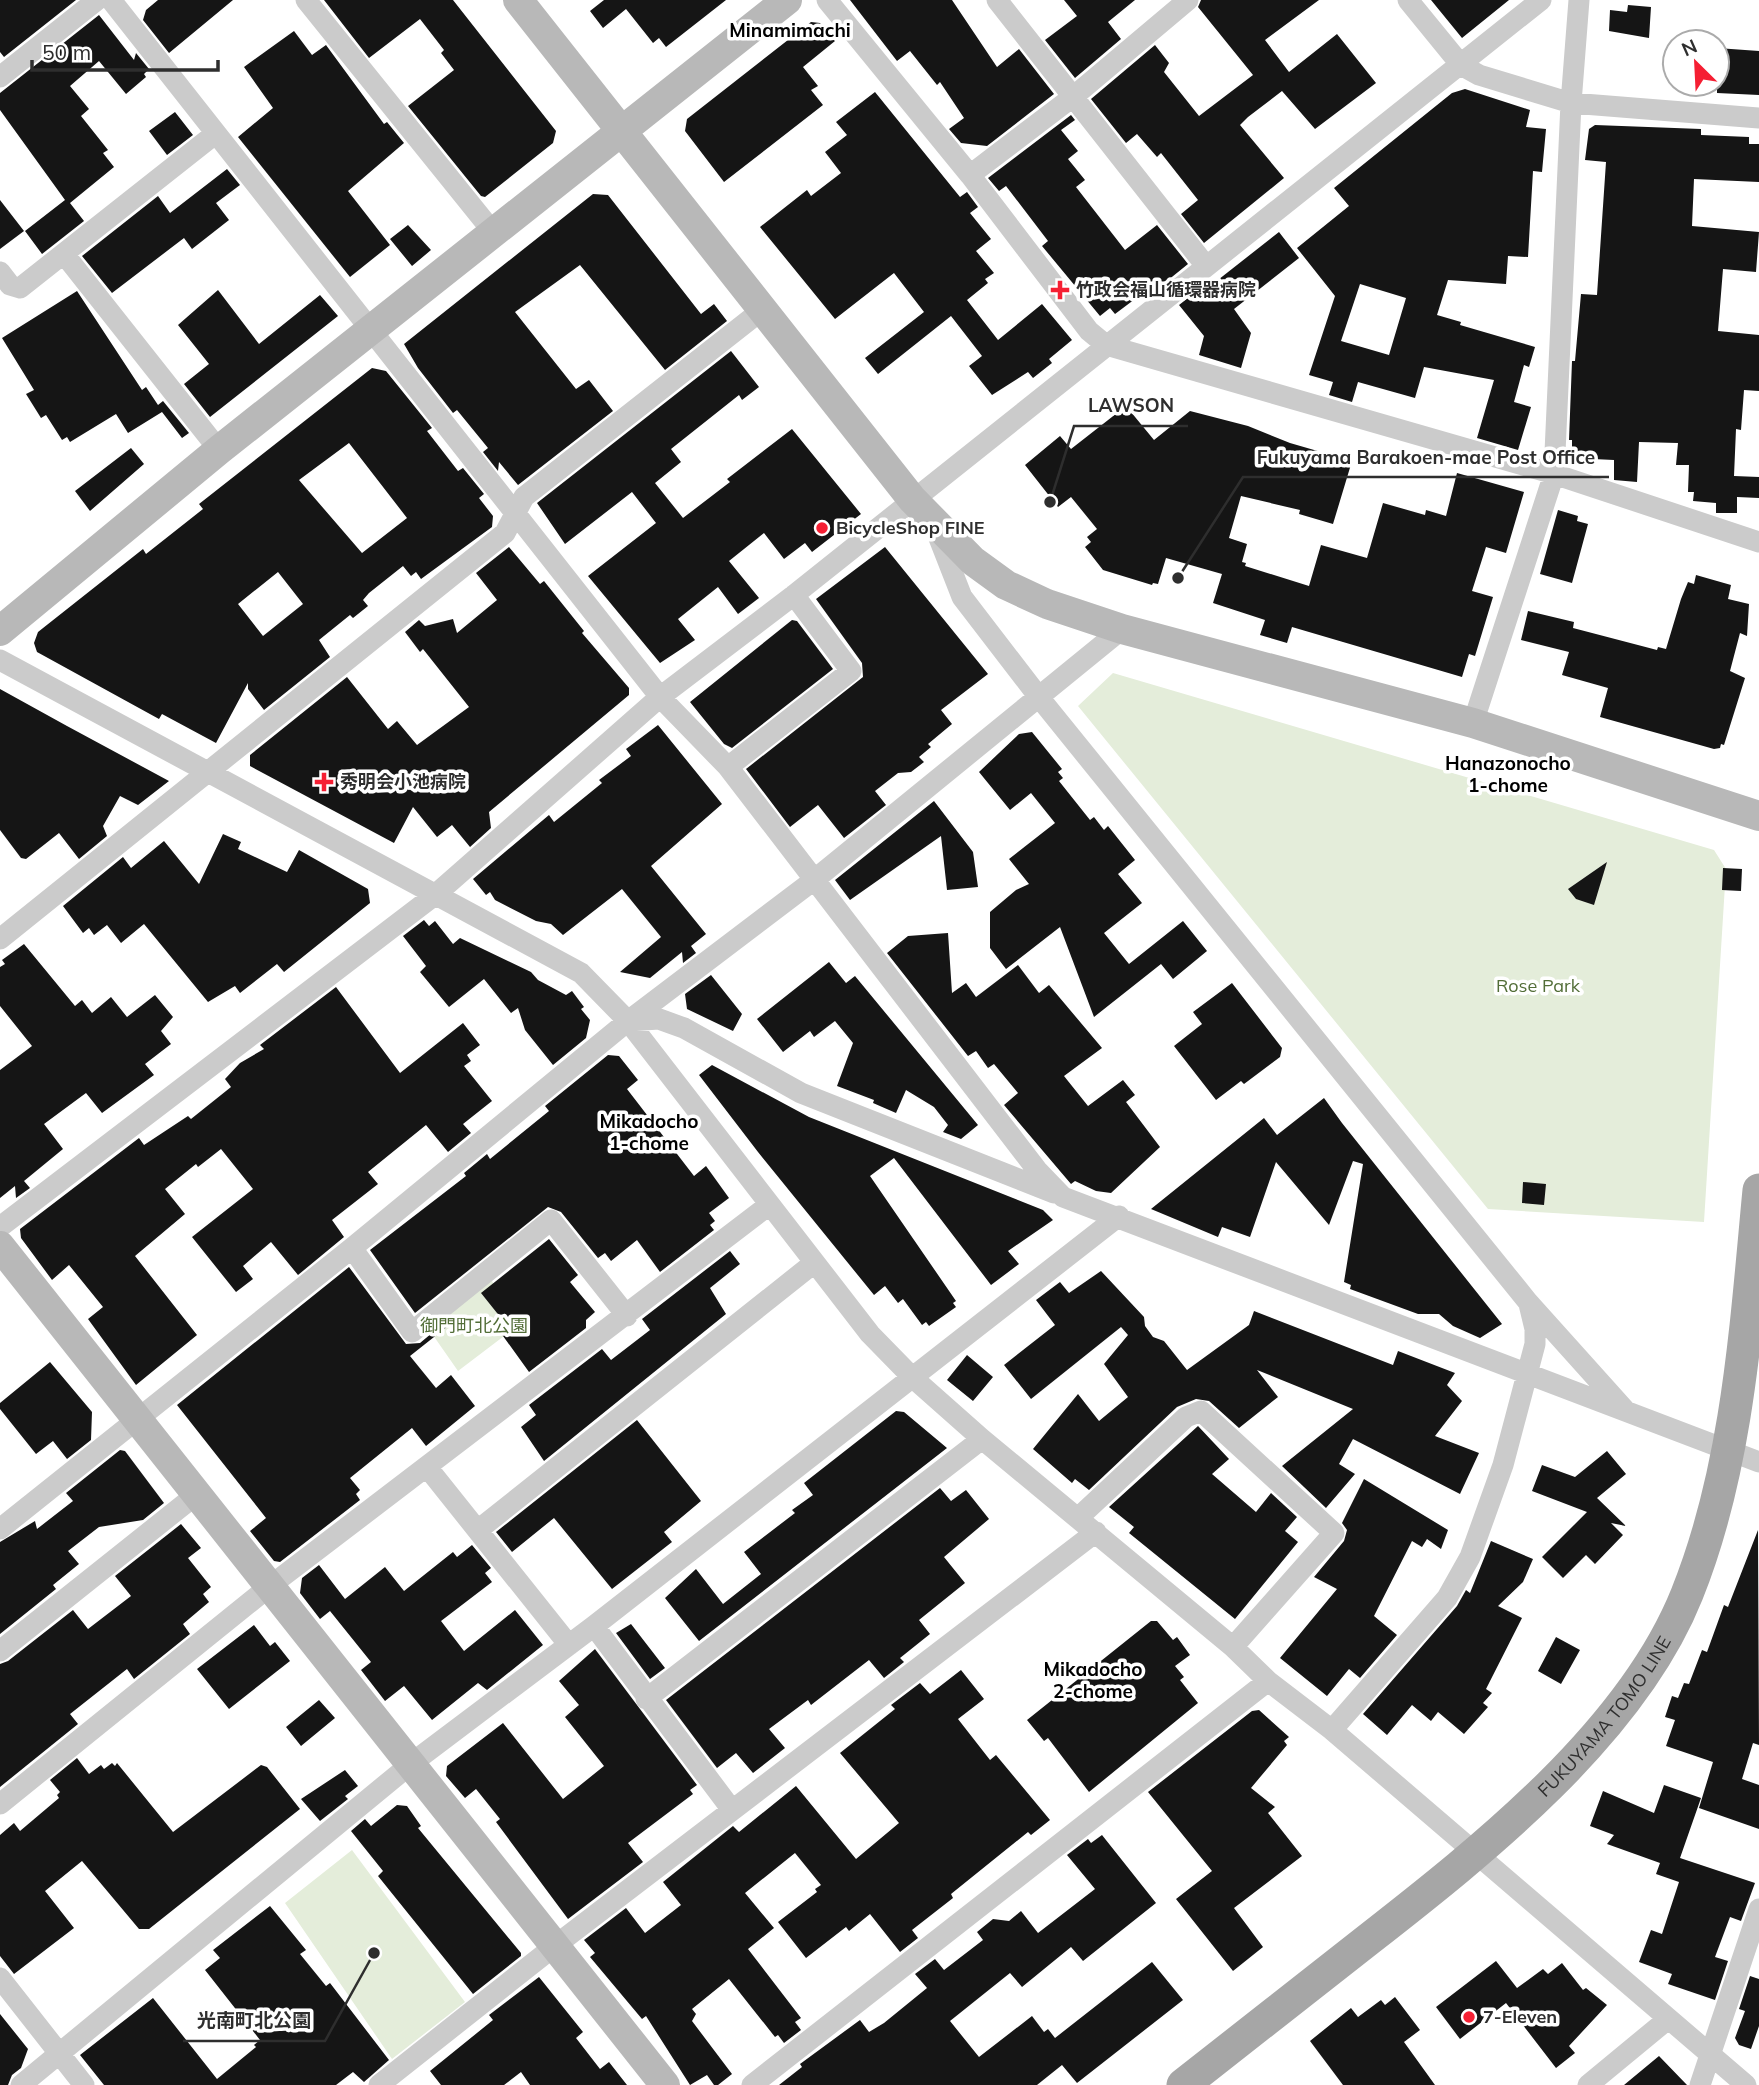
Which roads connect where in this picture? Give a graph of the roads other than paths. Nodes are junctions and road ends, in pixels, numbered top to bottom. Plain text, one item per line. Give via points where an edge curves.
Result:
1 (97, 0) edge
2 (306, 0) edge
3 (518, 0) edge
4 (787, 0) edge
5 (827, 0) edge
6 (997, 0) edge
7 (1188, 0) edge
8 (1408, 0) edge
9 (1541, 0) edge
10 (1579, 0) edge
11 (121, 3) edge
12 (1461, 65) junction
13 (0, 77) edge
14 (1074, 96) junction
15 (1571, 103) junction
16 (1759, 118) edge
17 (620, 132) junction
18 (215, 134) junction
19 (970, 174) junction
20 (493, 232) junction
21 (64, 254) junction
22 (1206, 266) junction
23 (0, 272) edge
24 (762, 310) junction
25 (372, 330) junction
26 (1106, 345) junction
27 (219, 450) junction
28 (1554, 474) junction
29 (912, 499) junction
30 (516, 516) junction
31 (933, 522) junction
32 (1759, 542) edge
33 (794, 595) junction
34 (1122, 629) junction
35 (0, 631) edge
36 (0, 660) edge
37 (1038, 696) junction
38 (660, 697) junction
39 (1473, 723) junction
40 (728, 767) junction
41 (207, 772) junction
42 (1759, 816) edge
43 (814, 880) junction
44 (435, 895) junction
45 (0, 939) edge
46 (628, 1021) junction
47 (1759, 1190) edge
48 (1063, 1197) junction
49 (769, 1205) junction
50 (1119, 1216) junction
51 (0, 1227) edge
52 (0, 1246) edge
53 (352, 1248) junction
54 (814, 1263) junction
55 (1528, 1302) junction
56 (627, 1316) junction
57 (1528, 1374) junction
58 (912, 1377) junction
59 (1628, 1414) junction
60 (138, 1419) junction
61 (982, 1439) junction
62 (1726, 1450) junction
63 (1759, 1462) edge
64 (428, 1466) junction
65 (197, 1494) junction
66 (1079, 1517) junction
67 (0, 1530) edge
68 (478, 1530) junction
69 (1096, 1532) junction
70 (270, 1586) junction
71 (594, 1626) junction
72 (569, 1645) junction
73 (1233, 1647) junction
74 (0, 1651) edge
75 (1268, 1681) junction
76 (646, 1699) junction
77 (1332, 1730) junction
78 (412, 1763) junction
79 (3, 1795) edge
80 (732, 1810) junction
81 (1476, 1856) junction
82 (1759, 1909) edge
83 (556, 1945) junction
84 (0, 1978) edge
85 (1668, 2020) junction
86 (60, 2054) junction
87 (1710, 2055) junction
88 (21, 2085) edge
89 (84, 2085) edge
90 (379, 2085) edge
91 (665, 2085) edge
92 (752, 2085) edge
93 (1183, 2085) edge
94 (1588, 2085) edge
95 (1700, 2085) edge
96 (1746, 2085) edge

1 - 13 street
2 - 20 street
3 - 17 street
4 - 17 street
5 - 19 street
6 - 14 street
7 - 14 street
8 - 12 street
9 - 12 street
10 - 15 street
11 - 18 street
12 - 15 street via 1479,75
12 - 22 street
14 - 19 street
14 - 22 street
15 - 16 street
15 - 28 street
17 - 20 street
17 - 24 street
18 - 21 street
18 - 25 street
19 - 26 street via 1089,331
20 - 25 street
21 - 23 street via 20,288 10,285
21 - 27 street
22 - 26 street
24 - 29 street
24 - 30 street via 524,498
25 - 27 street
25 - 30 street
26 - 28 street
26 - 29 street
27 - 35 street
28 - 32 street
28 - 39 street
29 - 31 street
29 - 33 street
30 - 38 street
30 - 41 street via 505,533
31 - 34 street via 972,561 1006,585
31 - 37 street via 962,597
33 - 38 street
33 - 40 street via 851,671
34 - 37 street
34 - 39 street
36 - 41 street
37 - 43 street
37 - 55 street
38 - 40 street
38 - 44 street
39 - 42 street
40 - 43 street
41 - 44 street
41 - 45 street
43 - 46 street
43 - 48 street via 1037,1170
44 - 46 street via 581,973
44 - 51 street
46 - 48 street via 659,1019 684,1028 802,1093
46 - 49 street
46 - 53 street
47 - 62 main road, FUKUYAMA TOMO LINE via 1742,1376
48 - 50 street
49 - 54 street
49 - 56 street
50 - 57 street
50 - 58 street
52 - 60 street
53 - 56 street via 412,1332 551,1220
53 - 60 street
54 - 58 street via 870,1334
54 - 68 street
55 - 57 street via 1535,1329
55 - 59 street
56 - 64 street
57 - 59 street
57 - 77 street via 1503,1465 1470,1557 1447,1598
58 - 61 street
58 - 71 street
59 - 62 street
60 - 65 street
60 - 67 street
61 - 66 street
61 - 76 street
62 - 63 street
62 - 81 main road, FUKUYAMA TOMO LINE via 1700,1560 1660,1646 1600,1731
64 - 68 street
64 - 70 street
65 - 70 street
65 - 74 street
66 - 69 street
66 - 73 street via 1186,1417 1200,1411 1334,1533
68 - 72 street
69 - 73 street
69 - 80 street
70 - 78 street
70 - 79 street
71 - 72 street
71 - 76 street
72 - 78 street
73 - 75 street
75 - 77 street
75 - 92 street
76 - 80 street
77 - 81 street
78 - 83 street
78 - 86 street
80 - 83 street
81 - 85 street
81 - 93 main road, FUKUYAMA TOMO LINE
82 - 87 street
83 - 90 street
83 - 91 street
84 - 86 street
85 - 87 street
85 - 94 street
86 - 88 street
86 - 89 street
87 - 95 street
87 - 96 street

